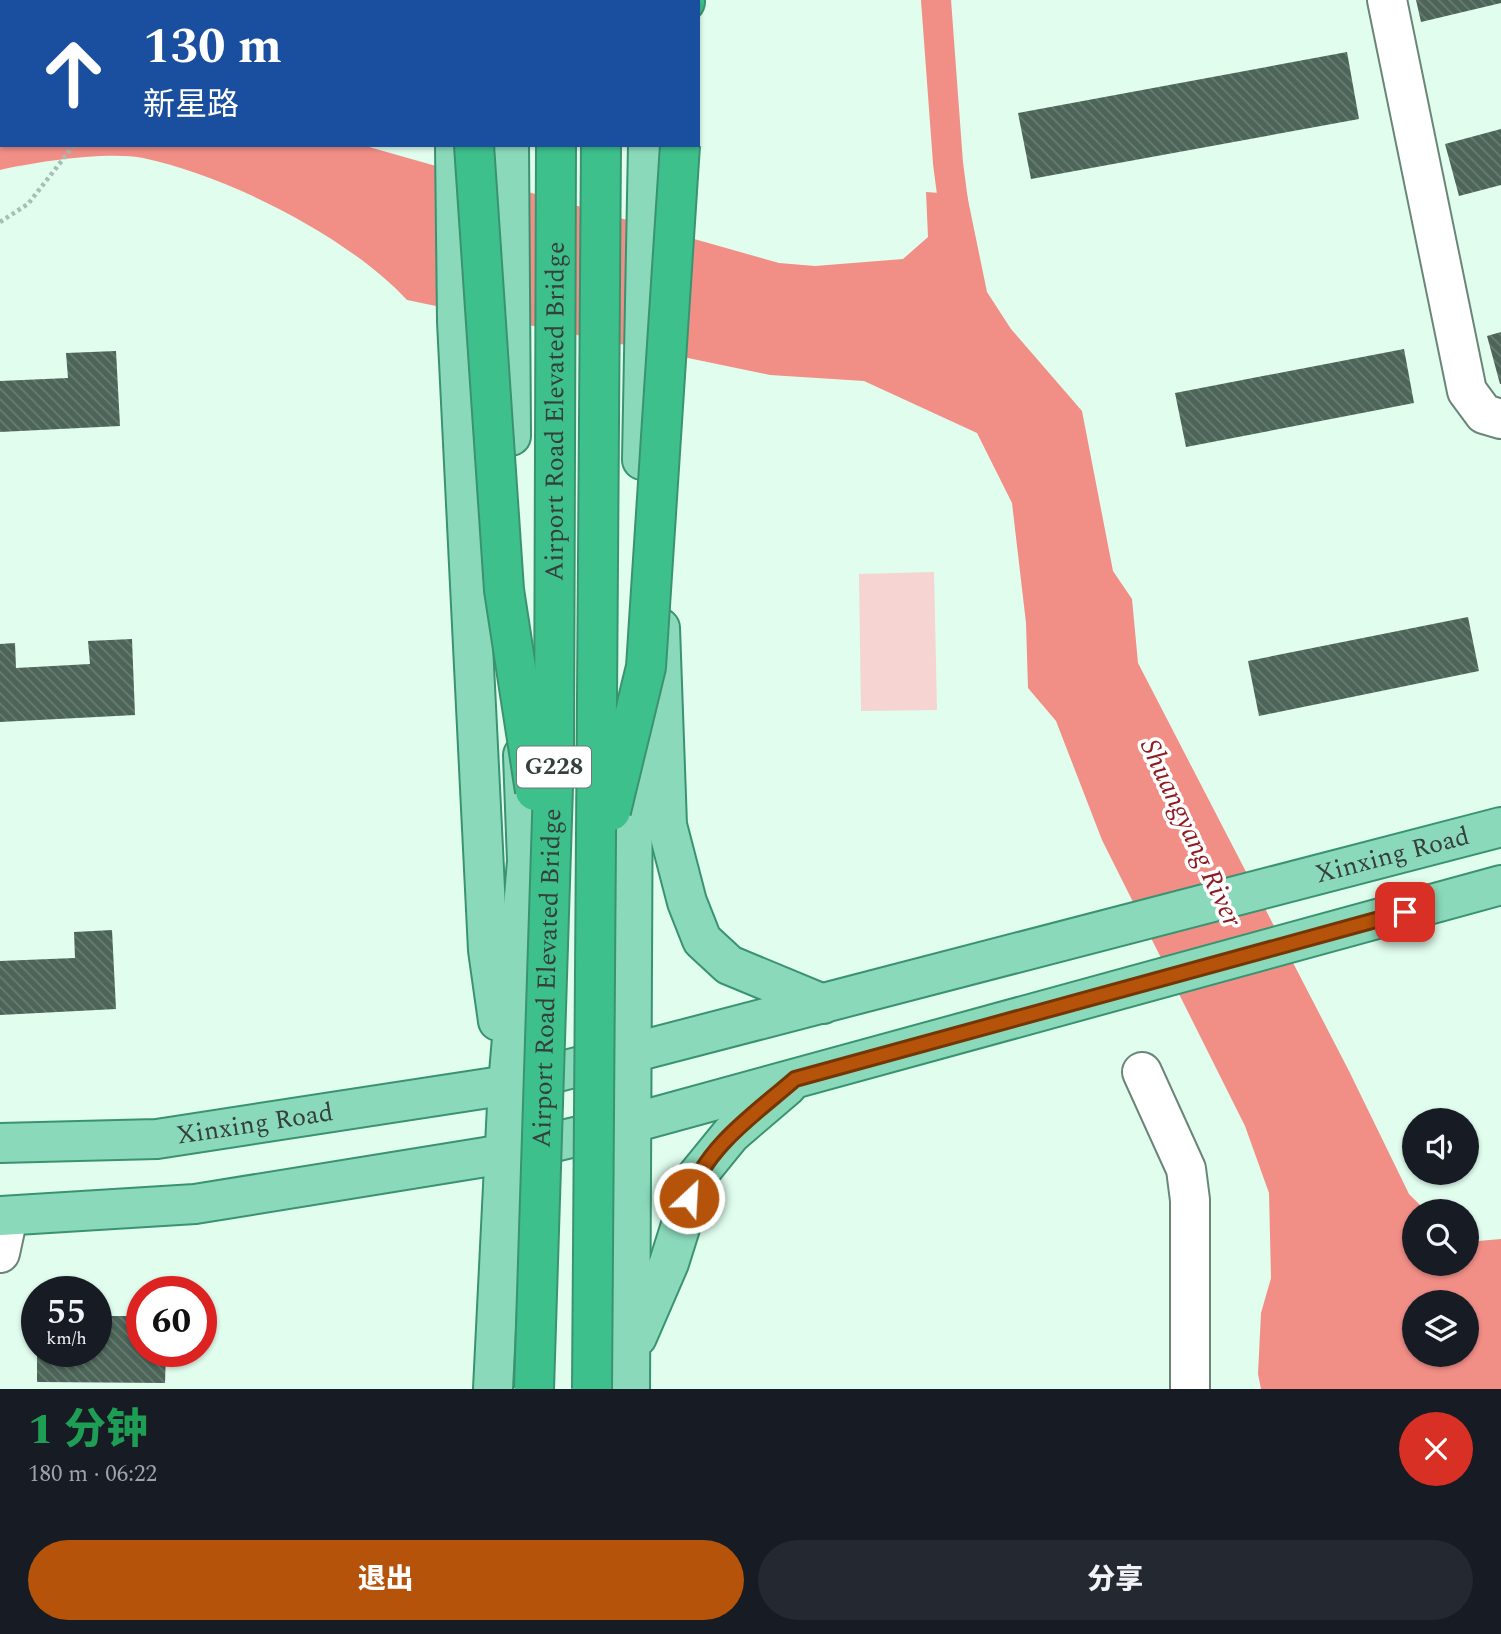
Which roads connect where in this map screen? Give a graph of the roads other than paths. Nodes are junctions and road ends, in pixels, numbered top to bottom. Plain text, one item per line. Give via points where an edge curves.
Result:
1 (1387, 0) edge
2 (455, 147) edge
3 (474, 147) edge
4 (509, 147) edge
5 (556, 147) edge
6 (601, 147) edge
7 (649, 147) edge
8 (680, 147) edge
9 (645, 354) junction
10 (1501, 419) edge
11 (1501, 827) edge
12 (596, 874) junction
13 (548, 875) junction
14 (1501, 885) edge
15 (822, 1004) junction
16 (634, 1053) junction
17 (1142, 1072) dead end
18 (795, 1079) junction
19 (508, 1085) junction
20 (629, 1124) junction
21 (0, 1143) edge
22 (504, 1154) junction
23 (4, 1216) edge
24 (0, 1253) edge
25 (630, 1371) edge
26 (493, 1389) edge
27 (534, 1389) edge
28 (592, 1389) edge
29 (1190, 1389) edge

1 - 10 lane via 1467,391 1484,414
2 - 19 main road via 457,321 488,950
3 - 13 highway, bridge via 504,590
4 - 19 main road via 509,358 527,861
5 - 13 highway, Airport Road Elevated Bridge / G228, bridge via 555,755
6 - 12 highway, Airport Road Elevated Bridge / G228, bridge
7 - 9 main road
8 - 12 highway, bridge via 646,667
9 - 15 main road via 667,825 687,902 702,940 729,965
9 - 16 main road via 632,805
11 - 15 main road, Xinxing Road
12 - 28 highway, Airport Road Elevated Bridge / G228, bridge
13 - 27 highway, Airport Road Elevated Bridge / G228, bridge
14 - 18 main road
15 - 16 main road, Xinxing Road
16 - 19 main road, Xinxing Road
16 - 20 main road
17 - 29 lane via 1186,1169
18 - 20 main road
18 - 25 main road via 731,1134 696,1177
19 - 21 main road, Xinxing Road via 157,1139
19 - 22 main road
20 - 22 main road
20 - 25 main road
22 - 23 main road via 195,1204
22 - 26 main road
23 - 24 lane

